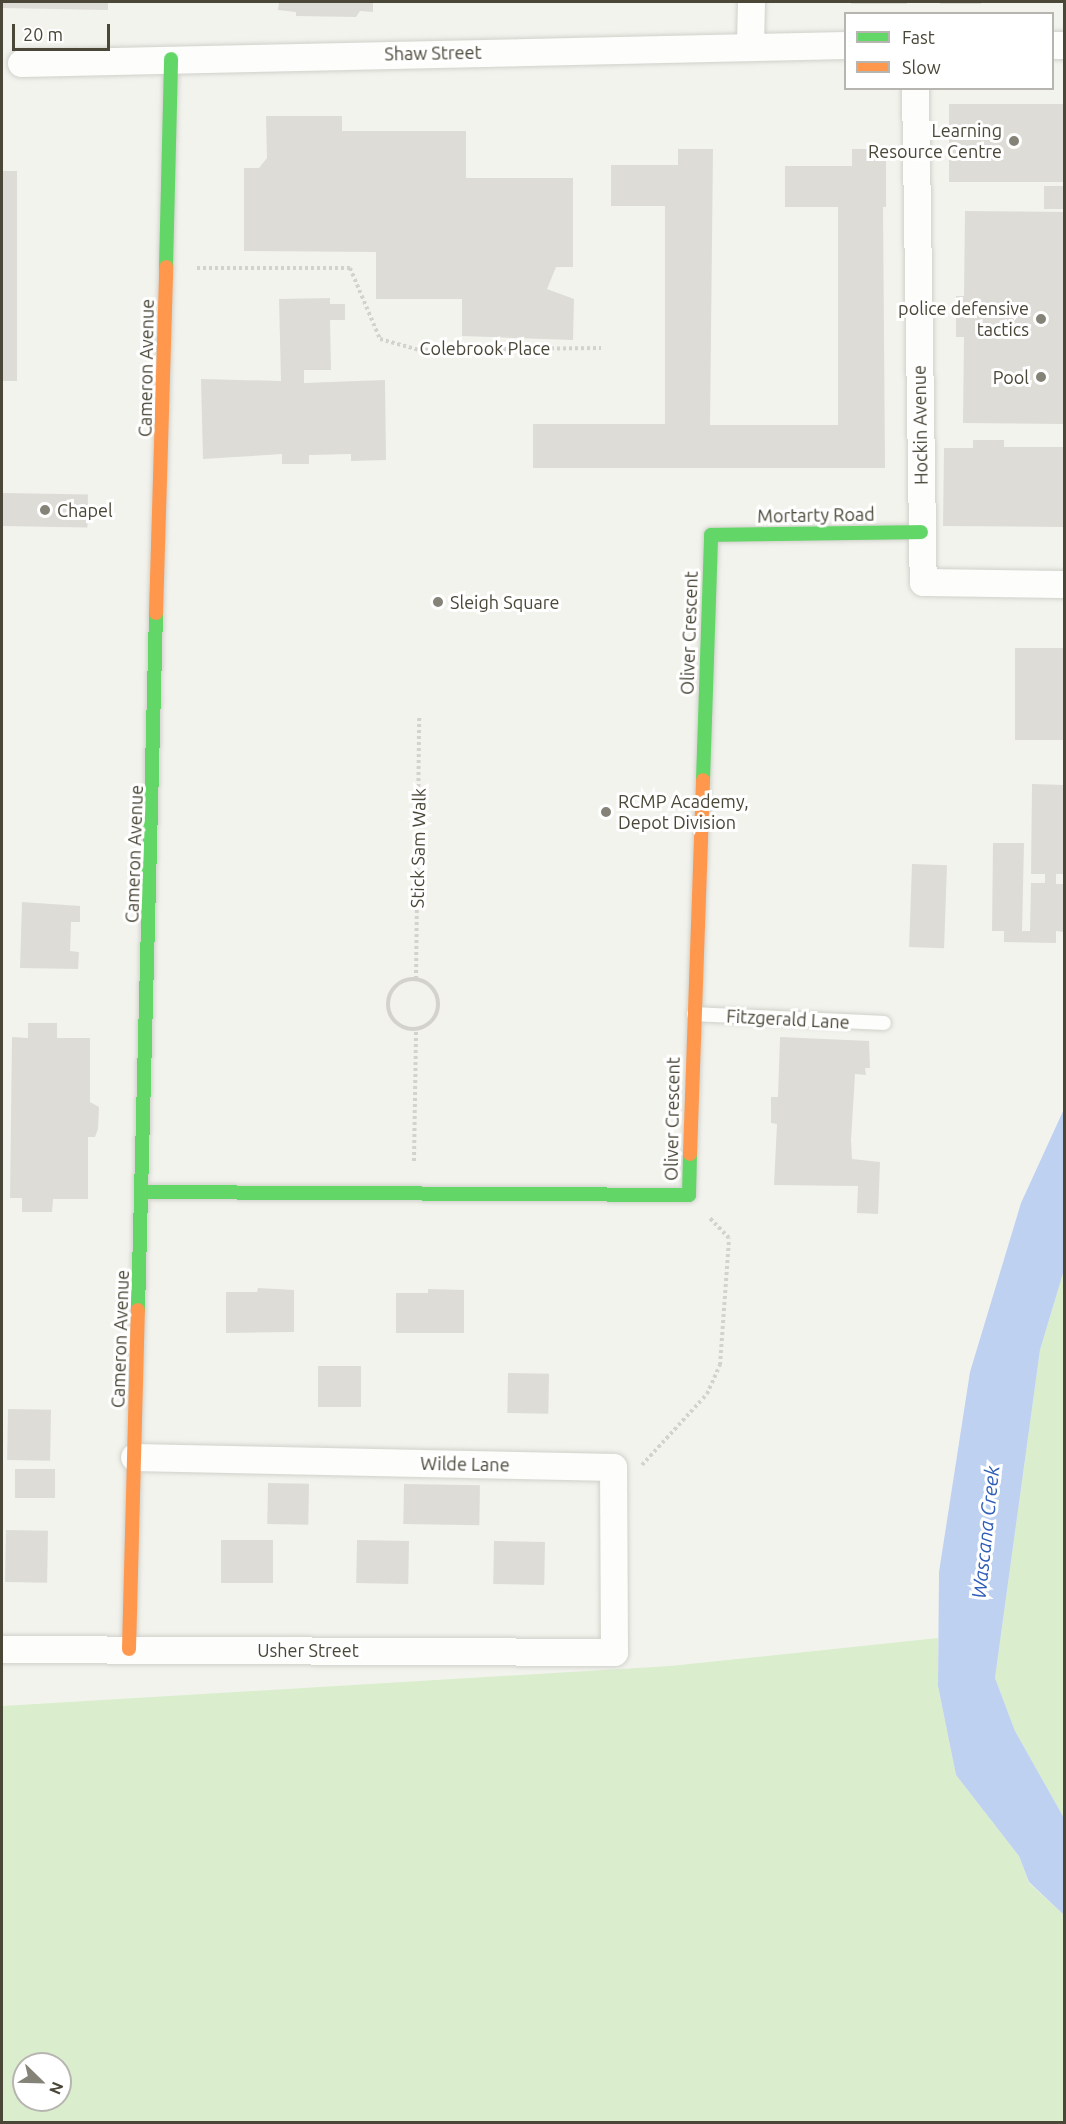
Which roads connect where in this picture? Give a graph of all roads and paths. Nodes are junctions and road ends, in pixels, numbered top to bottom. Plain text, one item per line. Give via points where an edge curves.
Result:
1 (751, 2) edge
2 (750, 45) junction
3 (844, 45) edge
4 (171, 59) junction
5 (21, 63) dead end
6 (915, 90) edge
7 (166, 268) junction
8 (601, 348) dead end
9 (921, 532) junction
10 (711, 535) joint
11 (1065, 584) edge
12 (419, 716) dead end
13 (416, 979) junction
14 (693, 1014) junction
15 (884, 1023) dead end
16 (416, 1030) junction
17 (143, 1192) junction
18 (414, 1194) junction
19 (689, 1195) junction
20 (134, 1457) junction
21 (613, 1467) junction
22 (2, 1649) edge
23 (129, 1649) junction

1 - 2 street
2 - 3 street, Shaw Street
2 - 4 street, Shaw Street
4 - 5 street, Shaw Street
4 - 7 street, Cameron Avenue
6 - 9 street, Hockin Avenue
7 - 8 path, Colebrook Place via 350,268 380,339 420,350
7 - 17 street, Cameron Avenue
9 - 10 street, Mortarty Road
9 - 11 street, Hockin Avenue via 923,582
10 - 14 street, Oliver Crescent
12 - 13 path, Stick Sam Walk
13 - 16 path via 435,993 438,1009 430,1023
13 - 16 path via 399,982 387,1004 399,1026
14 - 15 lane, Fitzgerald Lane
14 - 19 street, Oliver Crescent
16 - 18 path
17 - 18 street, Oliver Crescent
17 - 20 street, Cameron Avenue
18 - 19 street, Oliver Crescent
19 - 21 path via 729,1238 720,1365 707,1394 641,1467
20 - 21 street, Wilde Lane
20 - 23 street, Cameron Avenue
21 - 23 street, Usher Street via 614,1652
22 - 23 street, Usher Street

